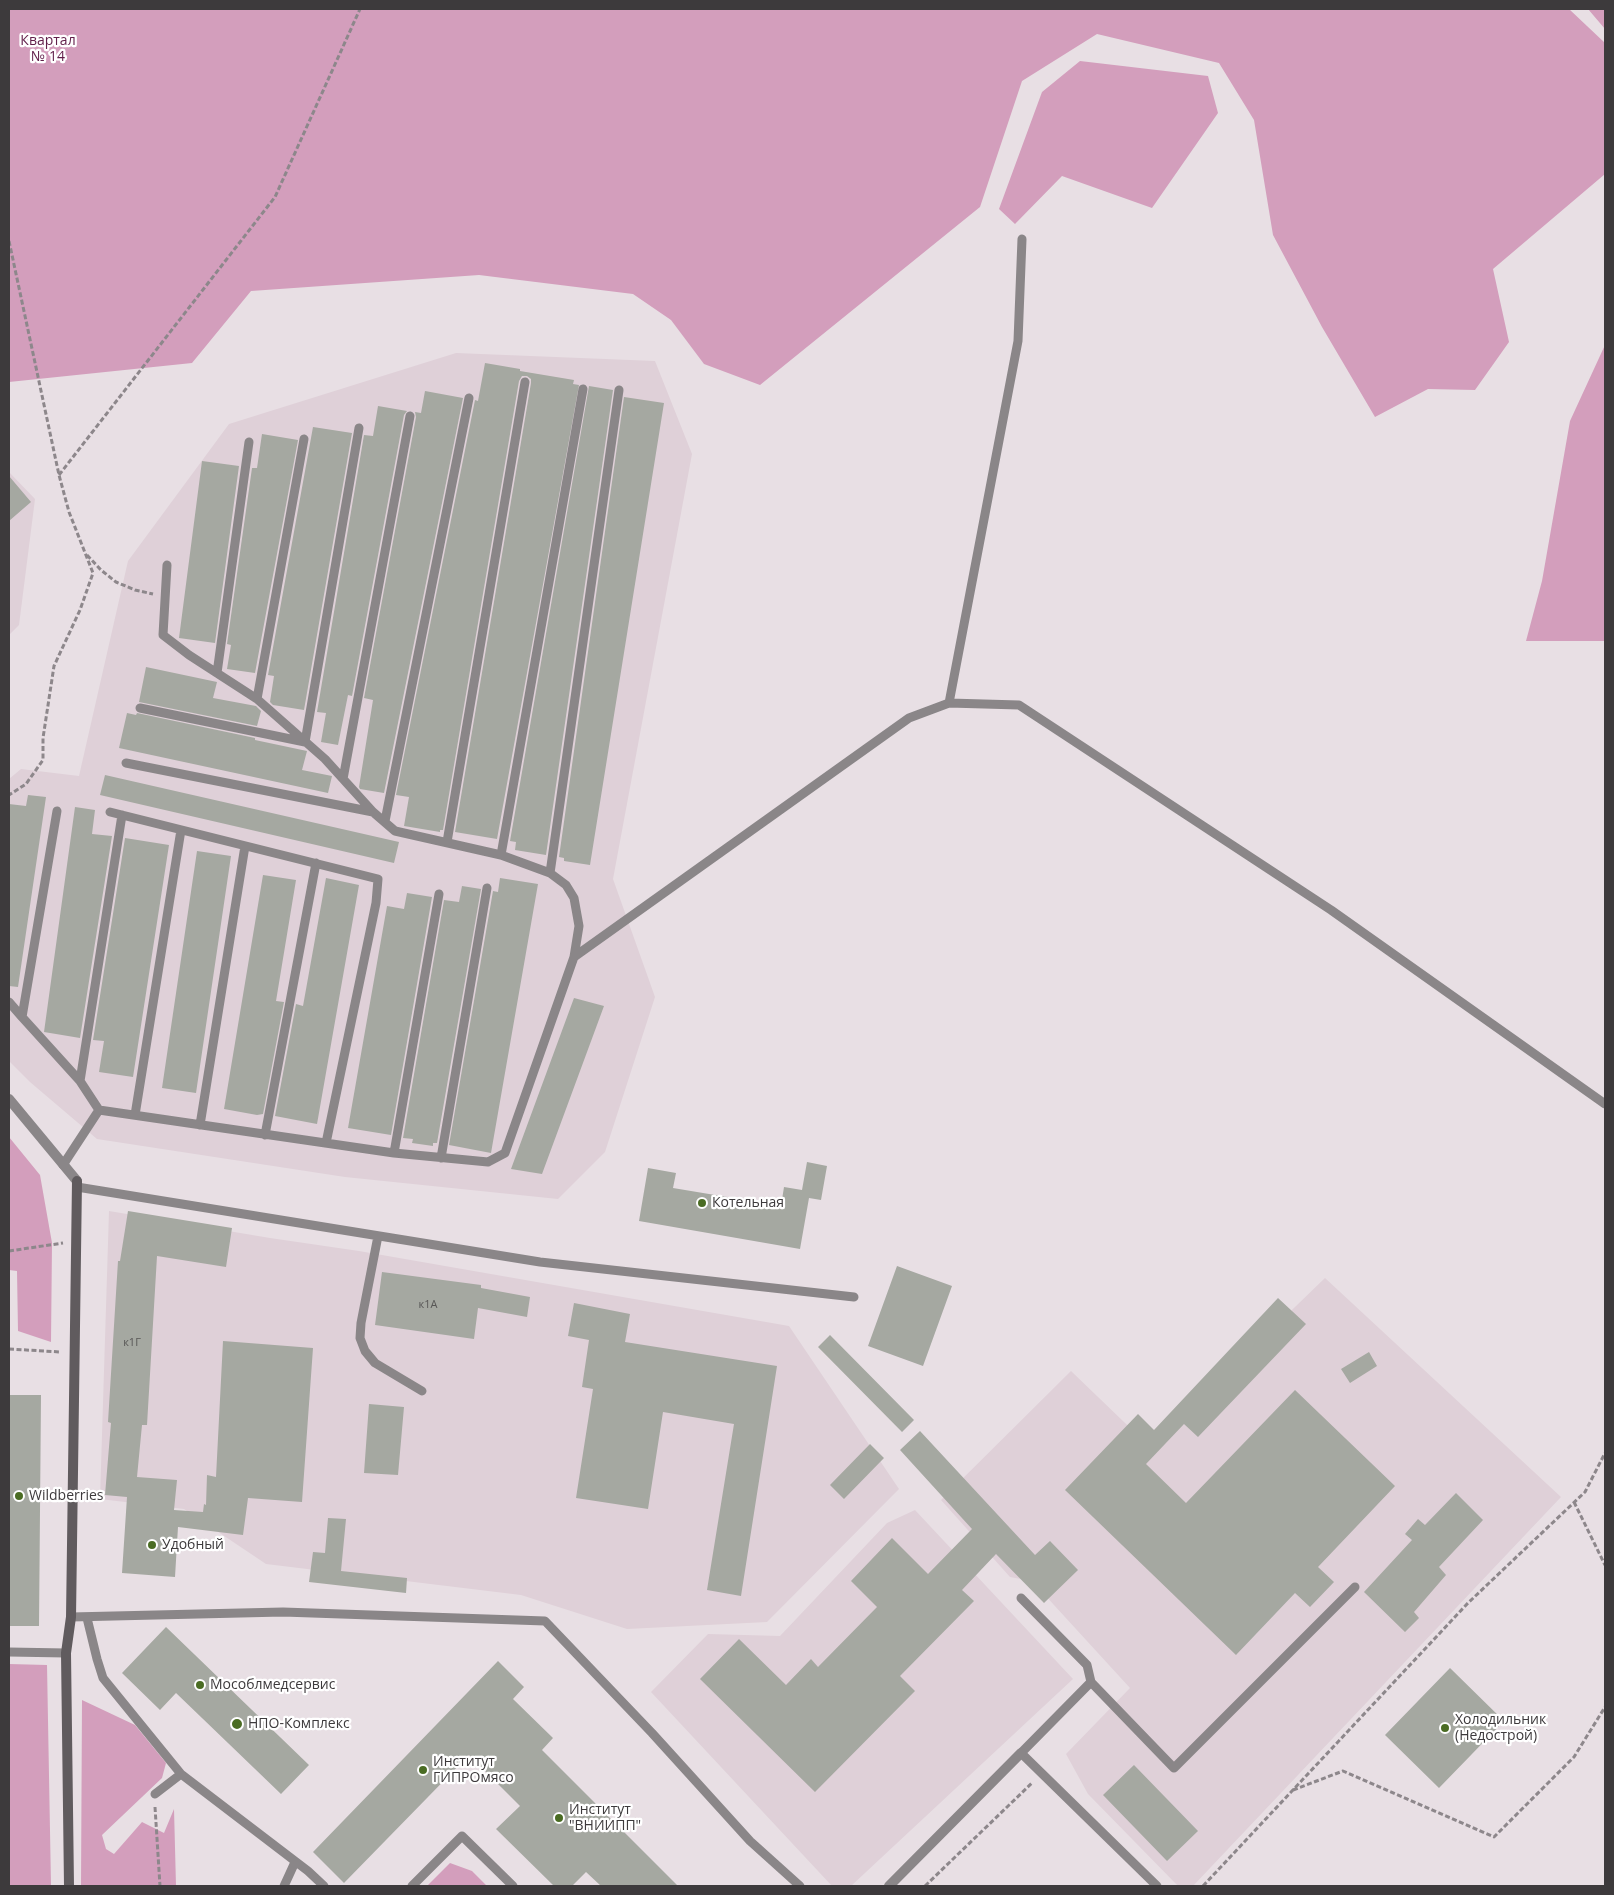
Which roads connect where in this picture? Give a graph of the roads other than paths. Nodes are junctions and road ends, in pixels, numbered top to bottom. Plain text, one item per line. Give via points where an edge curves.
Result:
1 (1022, 239) dead end
2 (525, 382) dead end
3 (583, 388) dead end
4 (619, 390) dead end
5 (469, 398) dead end
6 (410, 416) dead end
7 (358, 428) dead end
8 (304, 439) dead end
9 (249, 442) dead end
10 (168, 565) dead end
11 (217, 673) junction
12 (257, 699) junction
13 (948, 703) junction
14 (140, 708) dead end
15 (305, 742) junction
16 (126, 763) dead end
17 (343, 779) junction
18 (57, 811) dead end
19 (110, 812) dead end
20 (373, 812) junction
21 (122, 815) junction
22 (385, 821) junction
23 (181, 830) junction
24 (447, 842) junction
25 (245, 846) junction
26 (501, 855) junction
27 (316, 864) junction
28 (550, 872) junction
29 (487, 888) dead end
30 (439, 894) dead end
31 (574, 956) junction
32 (9, 1002) edge
33 (22, 1017) junction
34 (80, 1081) junction
35 (9, 1099) edge
36 (1605, 1104) edge
37 (98, 1110) junction
38 (135, 1115) junction
39 (200, 1125) junction
40 (265, 1135) junction
41 (326, 1143) junction
42 (394, 1153) junction
43 (441, 1158) junction
44 (63, 1165) junction
45 (77, 1184) junction
46 (378, 1236) junction
47 (854, 1297) dead end
48 (422, 1391) dead end
49 (1355, 1587) dead end
50 (1021, 1598) dead end
51 (71, 1617) junction
52 (87, 1618) junction
53 (9, 1652) edge
54 (66, 1653) junction
55 (1091, 1682) junction
56 (1021, 1754) junction
57 (181, 1774) junction
58 (155, 1794) road end
59 (295, 1862) junction
60 (69, 1886) edge
61 (284, 1886) edge
62 (324, 1886) edge
63 (412, 1886) edge
64 (513, 1886) edge
65 (800, 1886) edge
66 (889, 1886) edge
67 (1157, 1886) edge

1 - 13 lane via 1018,341
2 - 24 lane
3 - 26 lane
4 - 28 lane
5 - 22 lane
6 - 17 lane
7 - 15 lane
8 - 12 lane
9 - 11 lane
10 - 11 lane via 164,635
11 - 12 lane
12 - 15 lane
13 - 31 lane via 909,718
13 - 36 lane via 1019,705 1331,910
14 - 15 lane
15 - 17 lane
16 - 20 lane
17 - 20 lane
18 - 33 lane
19 - 21 lane
20 - 22 lane
21 - 23 lane
21 - 34 lane
22 - 24 lane via 395,831
23 - 25 lane
23 - 38 lane
24 - 26 lane
25 - 27 lane
25 - 39 lane
26 - 28 lane
27 - 40 lane
27 - 41 lane via 378,879 376,903
28 - 31 lane via 566,885 574,898 579,926
29 - 43 lane
30 - 42 lane
31 - 43 lane via 505,1153 488,1162
32 - 33 lane
33 - 34 lane
34 - 37 lane
35 - 44 street
37 - 38 lane
37 - 44 lane
38 - 39 lane
39 - 40 lane
40 - 41 lane
41 - 42 lane
42 - 43 lane
44 - 45 street
45 - 46 lane
45 - 51 street
46 - 47 lane via 540,1262
46 - 48 lane via 360,1338 375,1363
49 - 55 lane via 1174,1768
50 - 55 lane via 1087,1665
51 - 52 lane
51 - 54 street
52 - 57 lane via 103,1678
52 - 65 lane via 283,1612 544,1620 750,1841
53 - 54 lane
54 - 60 street
55 - 56 lane
56 - 66 street
56 - 67 lane
57 - 58 lane
57 - 59 lane
59 - 61 lane
59 - 62 lane
63 - 64 lane via 462,1836

